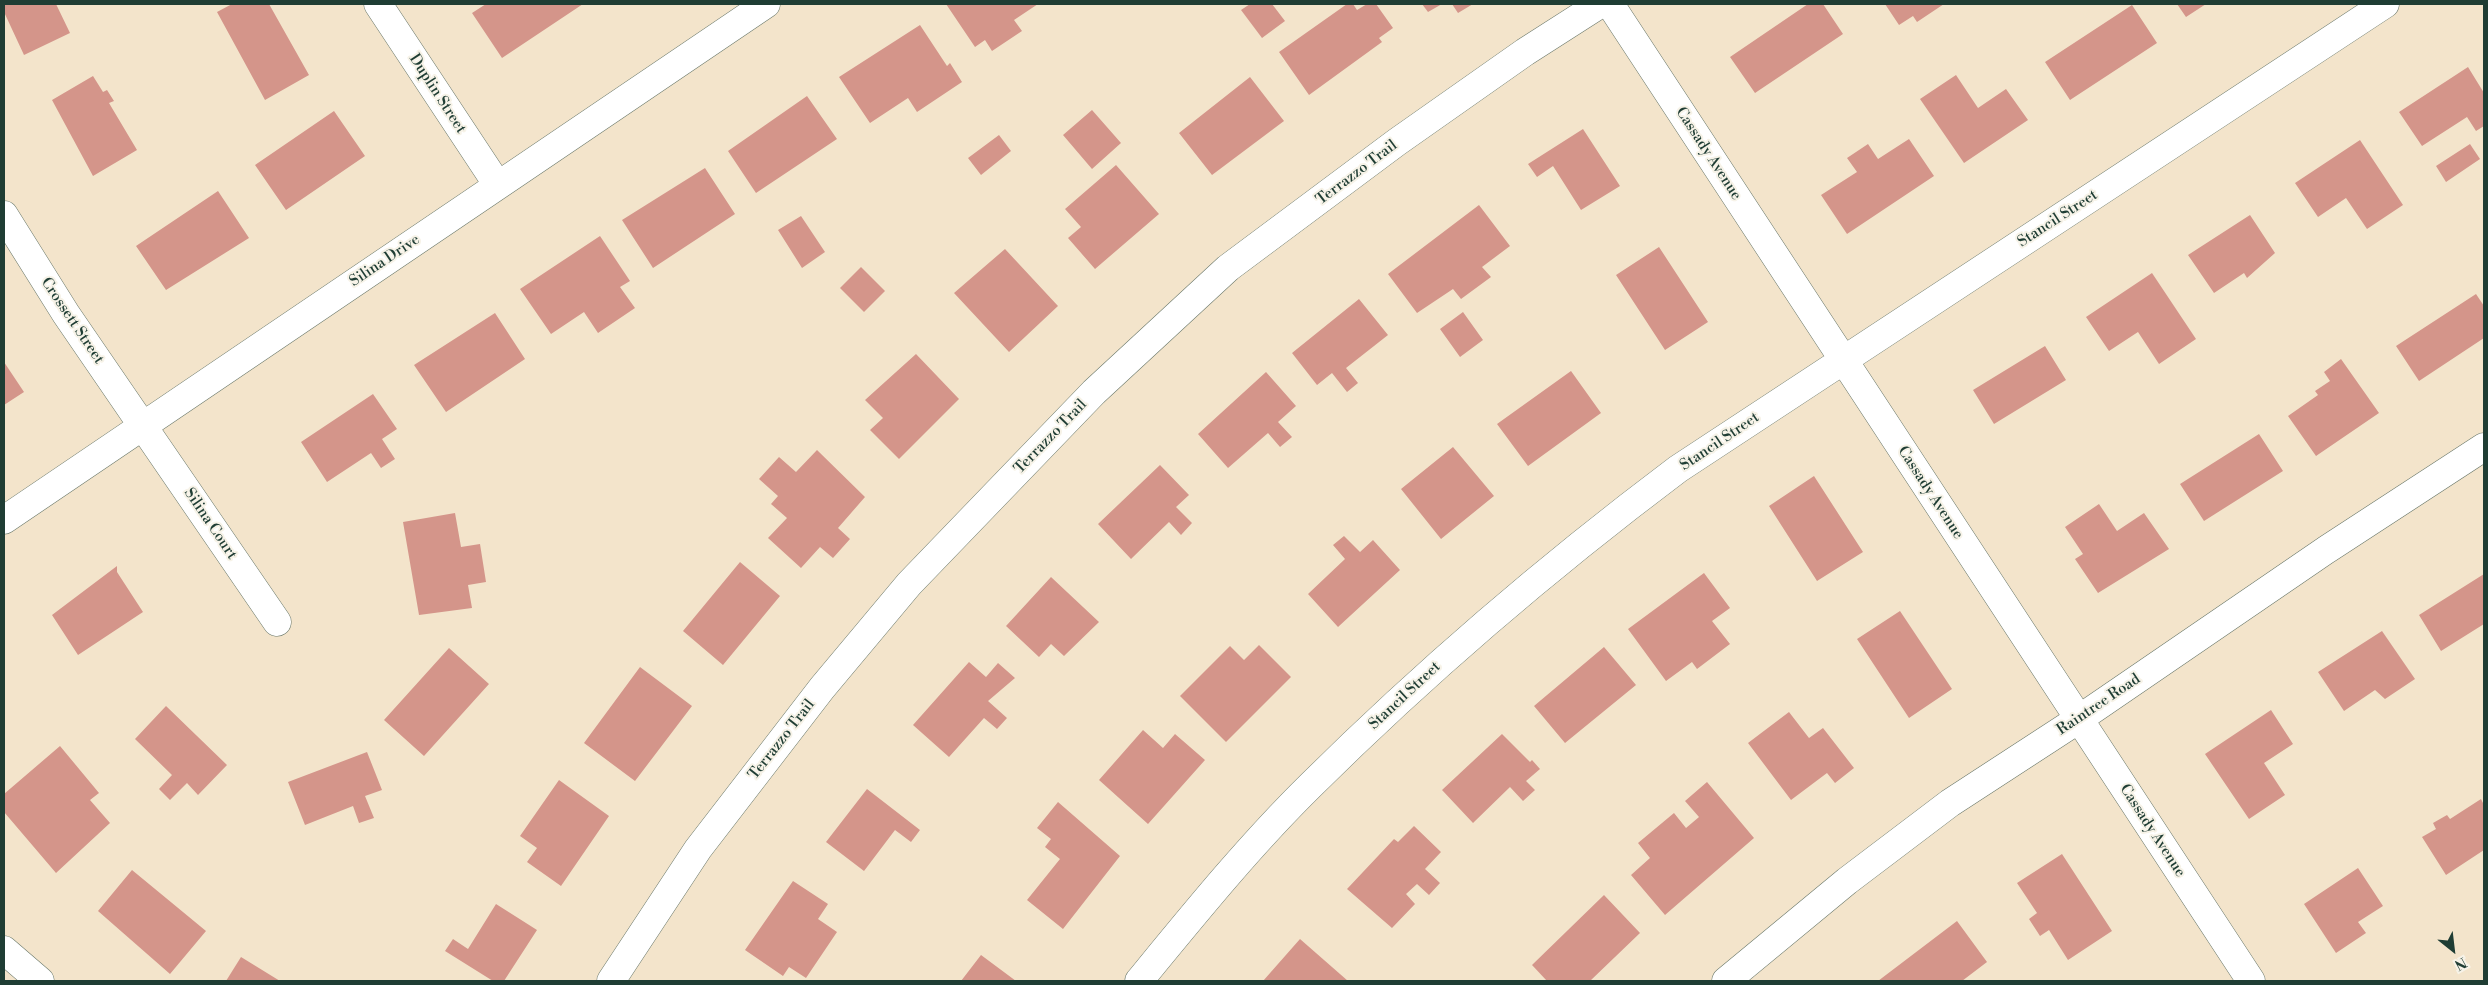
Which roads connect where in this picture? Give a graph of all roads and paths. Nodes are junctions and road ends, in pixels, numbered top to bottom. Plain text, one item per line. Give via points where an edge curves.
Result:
1 (378, 4) edge
2 (766, 4) edge
3 (1600, 4) edge
4 (1610, 4) edge
5 (2385, 4) edge
6 (497, 184) junction
7 (4, 215) edge
8 (1843, 360) junction
9 (144, 425) junction
10 (2484, 447) edge
11 (4, 520) edge
12 (277, 622) dead end
13 (2080, 719) junction
14 (4, 950) edge
15 (40, 981) edge
16 (611, 981) edge
17 (1139, 981) edge
18 (1726, 981) edge
19 (2250, 981) edge

1 - 6 street, Duplin Street
2 - 6 street, Silina Drive
3 - 16 street, Terrazzo Trail via 1525,52 1405,137 1228,268 1094,392 909,584 822,688 698,849
4 - 8 street, Cassady Avenue
5 - 8 street, Stancil Street
6 - 9 street, Silina Drive
7 - 9 street, Crossett Street via 66,314
8 - 13 street, Cassady Avenue
8 - 17 street, Stancil Street via 1678,469 1599,528 1432,670 1310,786 1219,884
9 - 11 street, Silina Drive
9 - 12 street, Silina Court
10 - 13 street, Raintree Road via 2326,550
13 - 18 street, Raintree Road via 1950,803 1847,881
13 - 19 street, Cassady Avenue
14 - 15 street

